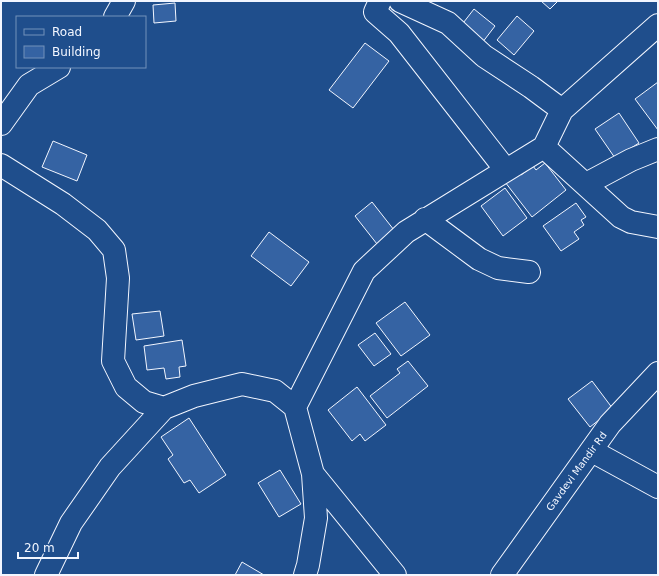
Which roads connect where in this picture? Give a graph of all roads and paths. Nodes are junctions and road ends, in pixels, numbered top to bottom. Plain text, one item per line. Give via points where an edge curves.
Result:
1 (124, 1) edge
2 (380, 1) edge
3 (400, 1) edge
4 (116, 16) edge
5 (658, 25) edge
6 (57, 68) edge
7 (562, 110) junction
8 (1, 124) edge
9 (544, 147) junction
10 (658, 149) edge
11 (1, 165) edge
12 (506, 170) junction
13 (586, 184) junction
14 (425, 220) junction
15 (658, 227) edge
16 (529, 272) dead end
17 (658, 374) edge
18 (295, 407) junction
19 (164, 408) junction
20 (592, 450) junction
21 (313, 474) junction
22 (658, 487) edge
23 (46, 575) edge
24 (305, 575) edge
25 (395, 575) edge
26 (502, 575) edge

1 - 4 street
2 - 12 street via 375,12 398,33
3 - 7 street via 448,23 484,56 531,86
5 - 7 street
6 - 8 street via 29,85
7 - 9 street
9 - 12 street
9 - 13 street
10 - 13 street
11 - 19 street via 63,204 97,230 114,250 118,278 113,361 126,386 144,402
12 - 14 street
13 - 15 street via 621,217 631,222
14 - 16 street via 479,259 498,268
14 - 18 street via 406,232 364,271
17 - 20 street, Gavdevi Mandir Rd via 610,424
18 - 19 street via 275,390 242,384 194,396
18 - 21 street
19 - 23 street via 110,467 71,523
20 - 22 street
20 - 26 street, Gavdevi Mandir Rd
21 - 24 street via 316,518
21 - 25 street

